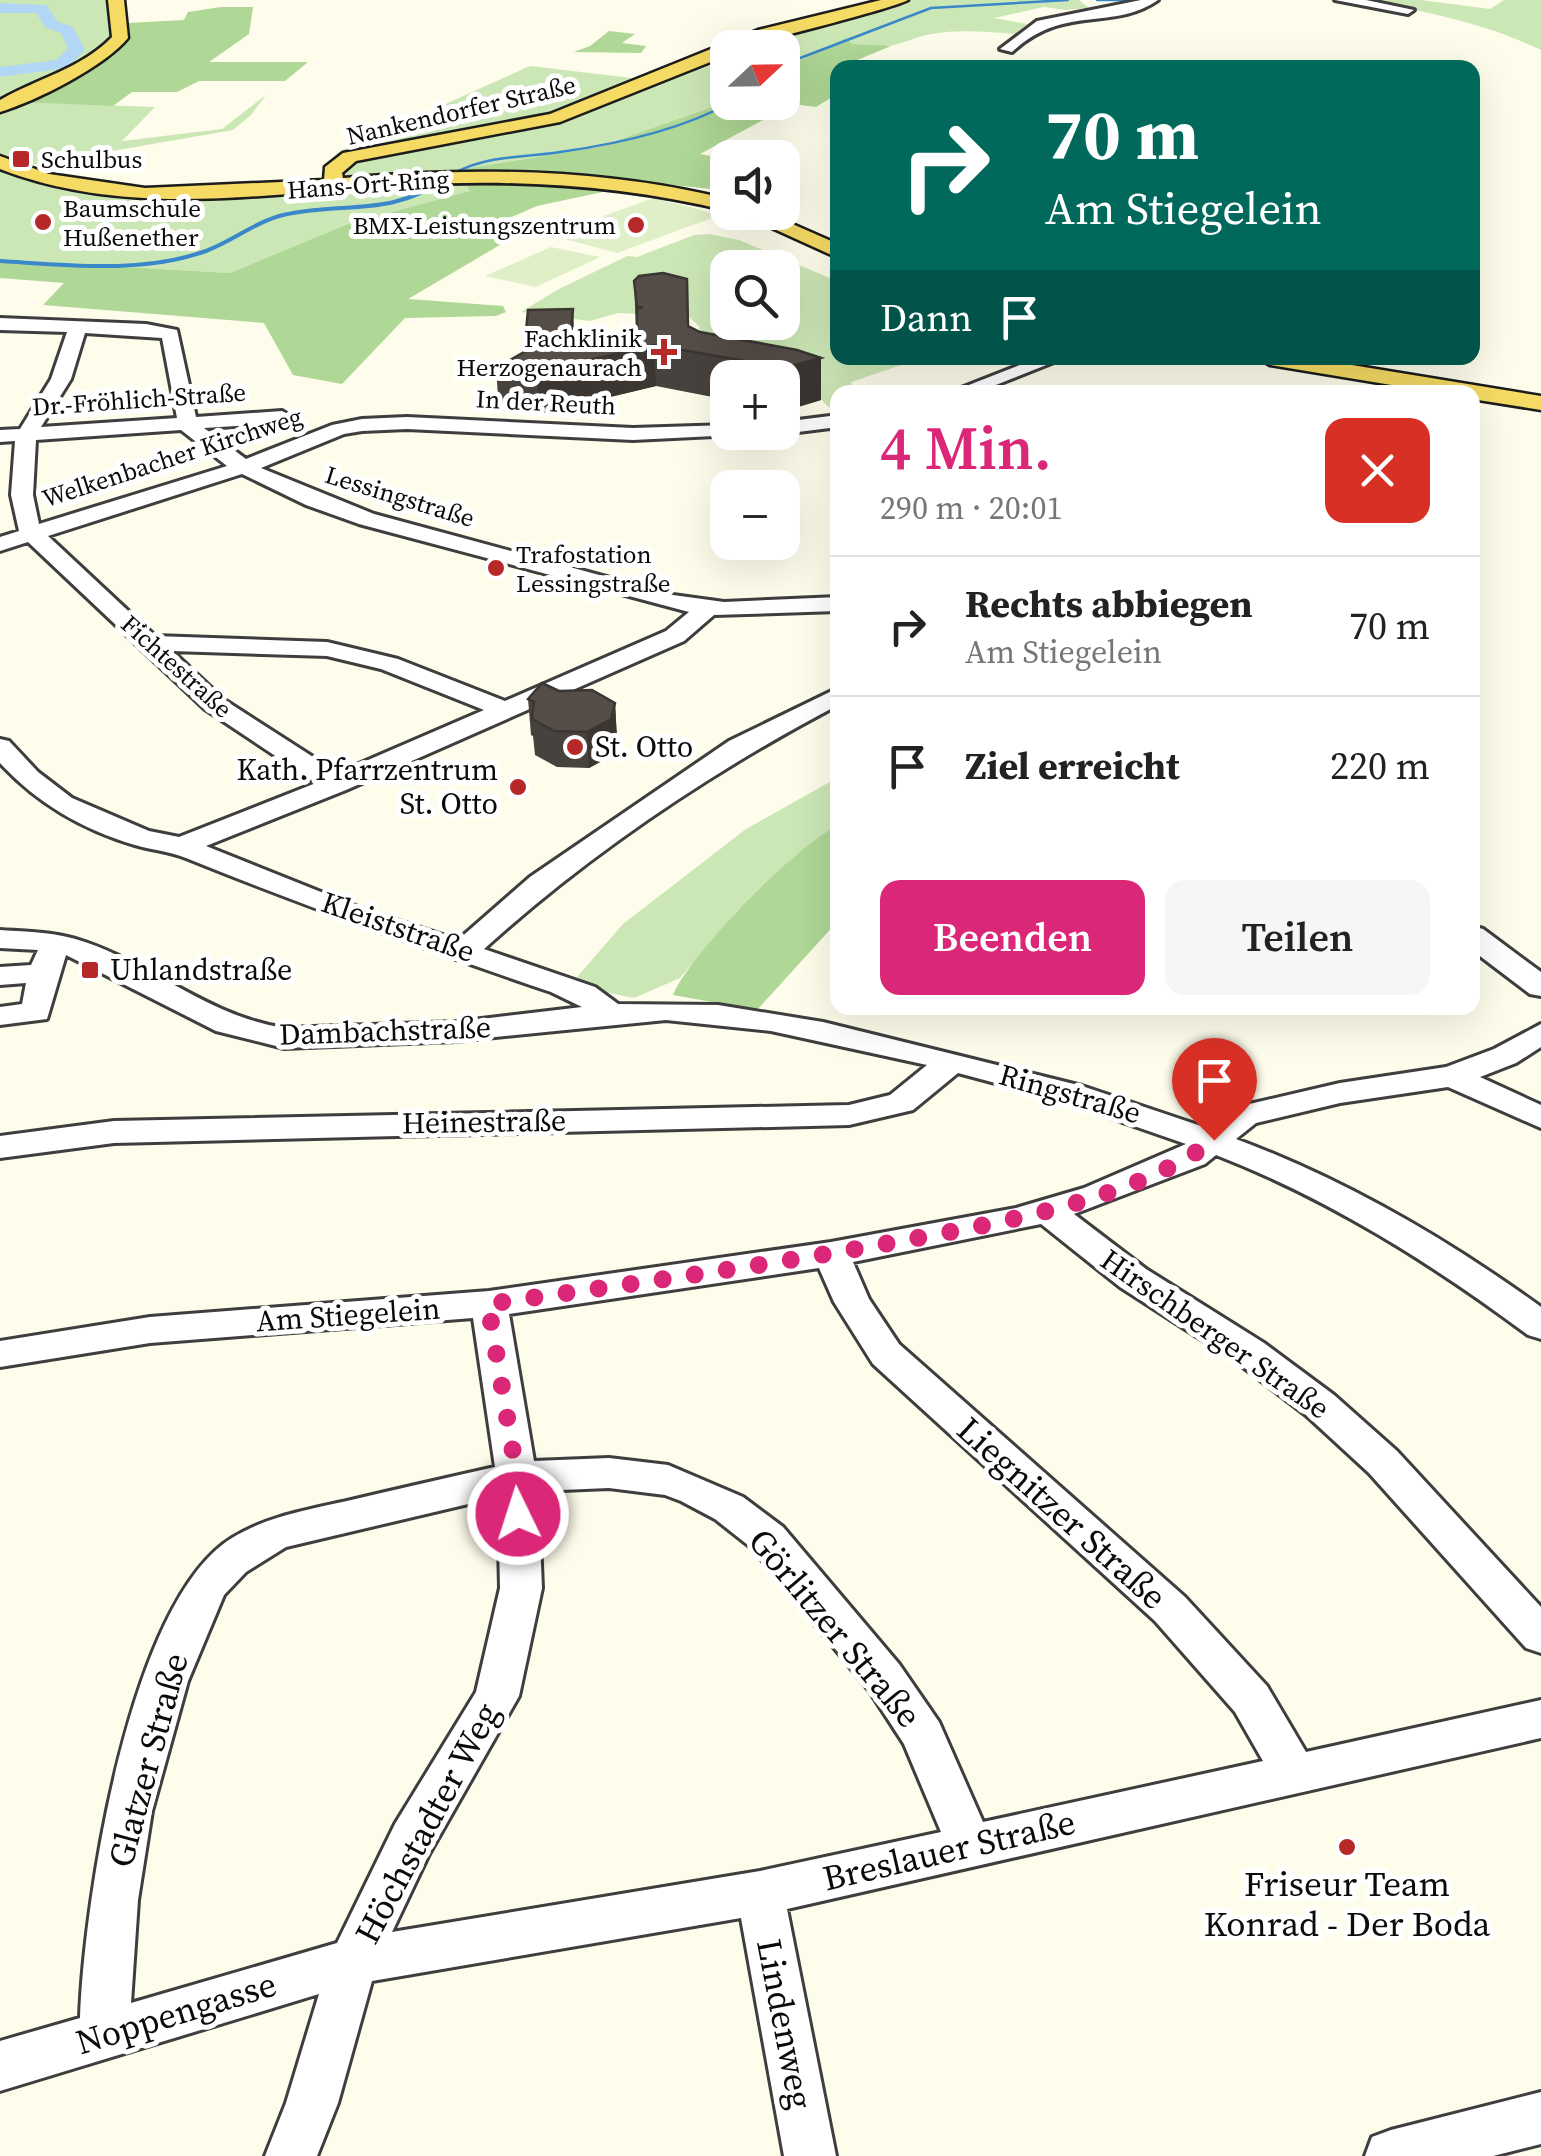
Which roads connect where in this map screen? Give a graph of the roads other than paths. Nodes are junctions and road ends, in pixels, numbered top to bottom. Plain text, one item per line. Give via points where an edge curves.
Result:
1 (116, 0) edge
2 (900, 0) edge
3 (1152, 0) edge
4 (1341, 0) edge
5 (1408, 10) dead end
6 (776, 30) edge
7 (1007, 49) dead end
8 (710, 56) edge
9 (0, 106) edge
10 (3, 165) edge
11 (335, 185) junction
12 (710, 201) edge
13 (788, 230) edge
14 (830, 248) edge
15 (0, 324) edge
16 (78, 326) junction
17 (1036, 365) edge
18 (1312, 365) edge
19 (980, 385) edge
20 (1433, 385) edge
21 (1480, 393) edge
22 (1541, 403) edge
23 (282, 417) dead end
24 (830, 422) edge
25 (362, 424) joint
26 (188, 425) junction
27 (800, 426) edge
28 (710, 432) edge
29 (26, 435) junction
30 (0, 436) edge
31 (244, 467) junction
32 (30, 532) junction
33 (0, 544) edge
34 (830, 604) edge
35 (708, 608) junction
36 (150, 643) junction
37 (830, 699) edge
38 (506, 710) junction
39 (0, 748) edge
40 (336, 784) junction
41 (181, 846) junction
42 (0, 940) edge
43 (1480, 940) edge
44 (56, 943) junction
45 (466, 950) junction
46 (43, 973) junction
47 (0, 976) edge
48 (1541, 987) edge
49 (612, 1014) junction
50 (0, 1016) edge
51 (1541, 1033) edge
52 (953, 1061) junction
53 (1452, 1076) junction
54 (1541, 1118) edge
55 (1214, 1140) junction
56 (0, 1147) edge
57 (1048, 1212) junction
58 (831, 1254) junction
59 (488, 1304) junction
60 (1541, 1326) edge
61 (0, 1354) edge
62 (517, 1476) junction
63 (1541, 1636) edge
64 (1541, 1719) edge
65 (1294, 1773) junction
66 (970, 1846) junction
67 (760, 1893) junction
68 (352, 1961) junction
69 (106, 2034) junction
70 (0, 2066) edge
71 (1541, 2118) edge
72 (291, 2156) edge
73 (810, 2156) edge
74 (1391, 2156) edge

1 - 9 main road via 120,38 114,46
2 - 6 main road, Nankendorfer Straße
3 - 7 street via 1059,14 1019,34
4 - 5 street
8 - 11 main road, Nankendorfer Straße via 554,118 350,158 332,171
10 - 11 main road, Hans-Ort-Ring via 58,182 160,192
11 - 12 main road, Hans-Ort-Ring via 485,175 600,180
13 - 14 main road
15 - 16 street
16 - 26 street via 170,334
16 - 29 street via 61,379
17 - 19 street
18 - 20 main road
21 - 22 main road
23 - 26 street, Dr.-Fröhlich-Straße
24 - 27 street
25 - 28 street, In der Reuth
25 - 31 street, Welkenbacher Kirchweg
26 - 29 street, Dr.-Fröhlich-Straße
26 - 31 street, Lessingstraße
29 - 30 street, Dr.-Fröhlich-Straße
29 - 32 street via 22,495
31 - 32 street, Welkenbacher Kirchweg
31 - 35 street, Lessingstraße via 381,521
32 - 33 street, Welkenbacher Kirchweg
32 - 36 street, Fichtestraße
34 - 35 street, Lessingstraße
35 - 38 street via 674,636
36 - 38 street via 327,649 389,664
36 - 40 street, Fichtestraße via 214,704
37 - 45 street via 737,748 540,883
38 - 40 street
39 - 41 street, Kleiststraße via 62,804 142,838
40 - 41 street
41 - 45 street, Kleiststraße via 356,916
42 - 44 street, Dambachstraße
43 - 48 street
44 - 46 street
44 - 49 street, Dambachstraße via 99,959 192,1012 254,1035 464,1031
45 - 49 street, Kleiststraße via 584,994
46 - 47 street
46 - 50 street via 36,1012
49 - 52 street, Ringstraße via 722,1014
51 - 53 street, Am Stiegelein via 1505,1056
52 - 55 street, Ringstraße
52 - 56 street, Heinestraße via 901,1103 849,1115 133,1131
53 - 54 street
53 - 55 street, Am Stiegelein via 1340,1092 1246,1115
55 - 57 street, Am Stiegelein via 1193,1156
55 - 60 street, Ringstraße via 1419,1239
57 - 58 street, Am Stiegelein
57 - 63 street, Hirschberger Straße via 1320,1405 1383,1462
58 - 59 street, Am Stiegelein
58 - 65 street, Liegnitzer Straße via 886,1354 1170,1609 1251,1699
59 - 61 street, Am Stiegelein via 150,1330
59 - 62 street, Höchstadter Weg
62 - 66 street, Görlitzer Straße via 609,1473 668,1480 730,1508 768,1538 884,1677 923,1735
62 - 68 street, Höchstadter Weg via 521,1588 497,1696 412,1839
62 - 69 street, Glatzer Straße via 276,1534 242,1550 211,1580 186,1622 128,1816 108,1929
64 - 65 street, Breslauer Straße
65 - 66 street, Breslauer Straße
66 - 67 street, Breslauer Straße
67 - 68 street, Breslauer Straße
67 - 73 street, Lindenweg
68 - 69 street, Noppengasse
68 - 72 street, Höchstadter Weg
69 - 70 street, Noppengasse
71 - 74 street

